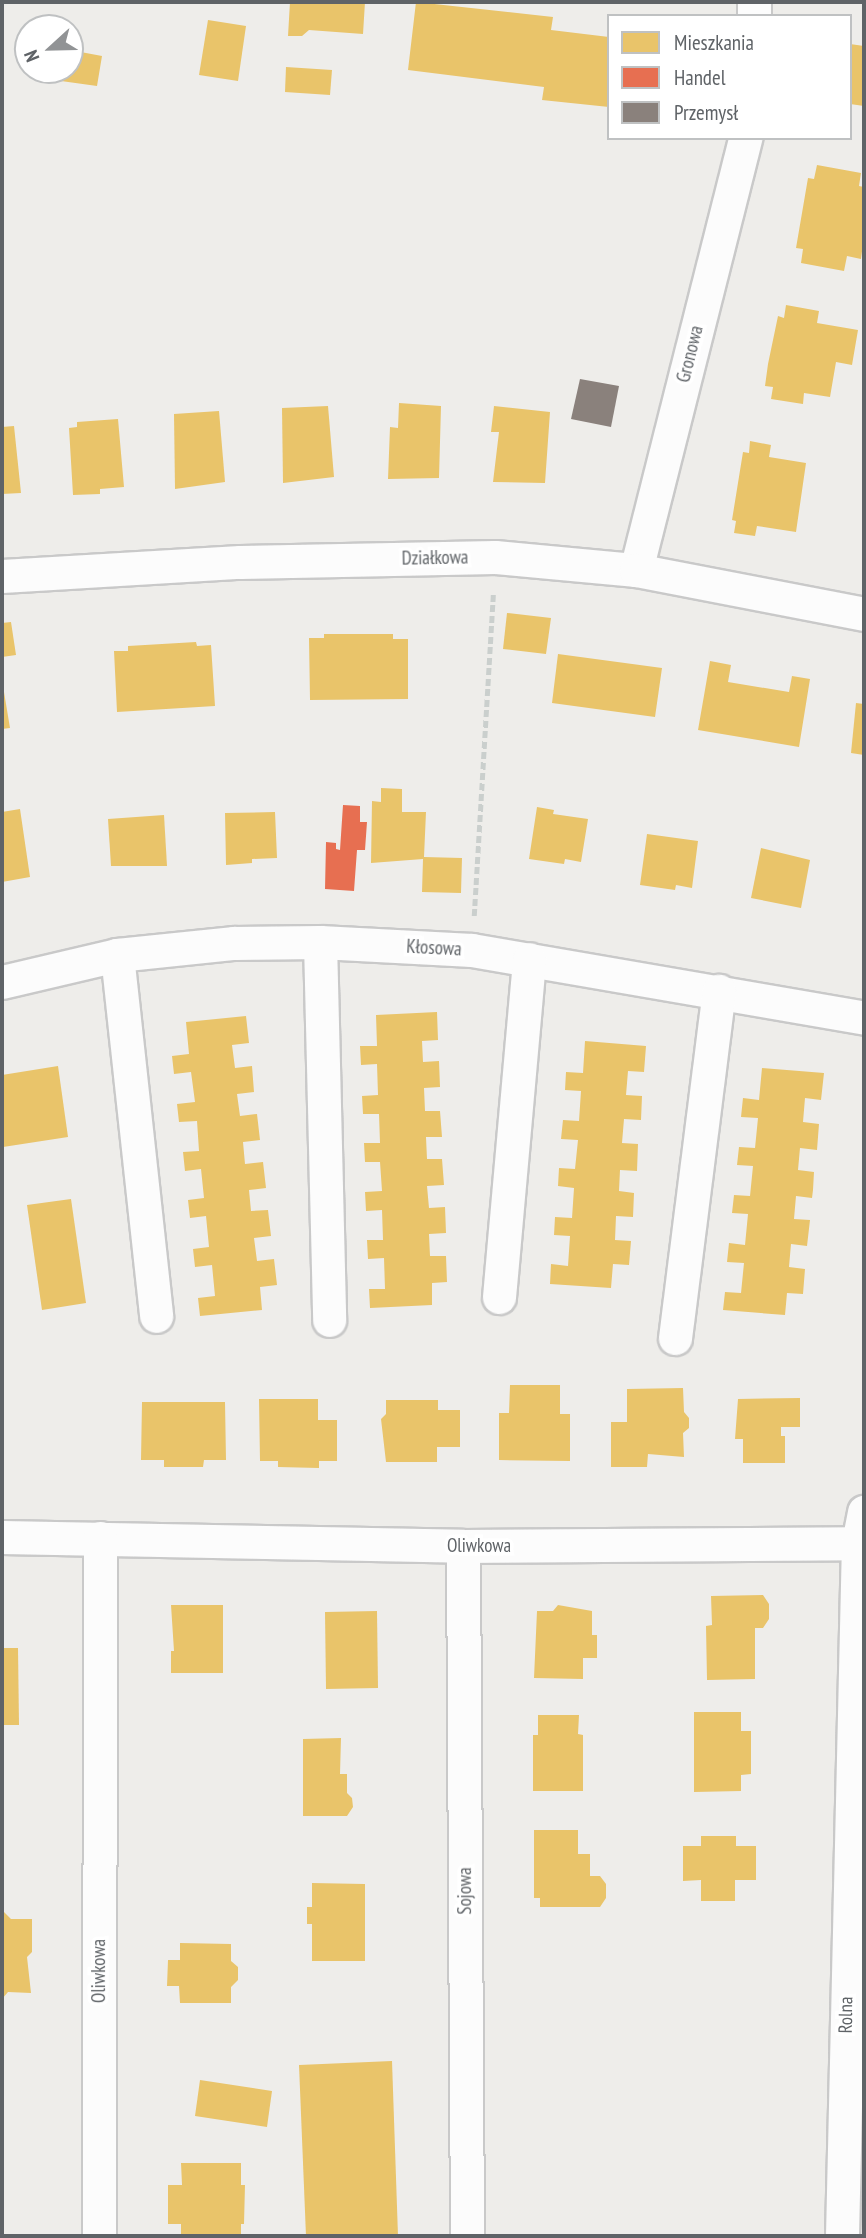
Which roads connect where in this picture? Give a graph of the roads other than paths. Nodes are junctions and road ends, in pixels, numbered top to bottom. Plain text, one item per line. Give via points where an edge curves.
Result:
1 (744, 140) edge
2 (636, 570) junction
3 (2, 576) edge
4 (864, 614) edge
5 (320, 942) junction
6 (117, 955) junction
7 (529, 959) junction
8 (2, 982) edge
9 (719, 991) junction
10 (864, 1018) edge
11 (499, 1297) dead end
12 (156, 1316) dead end
13 (329, 1320) dead end
14 (675, 1338) dead end
15 (861, 1527) edge
16 (2, 1537) edge
17 (100, 1538) junction
18 (463, 1546) junction
19 (853, 2183) edge
20 (99, 2236) edge
21 (467, 2236) edge
22 (842, 2236) edge

1 - 2 street, Gronowa
2 - 3 street, Działkowa via 495,557 240,562
2 - 4 street, Działkowa
5 - 6 street, Kłosowa via 234,943
5 - 7 street, Kłosowa via 472,950
5 - 13 street
6 - 8 street, Kłosowa
6 - 12 street
7 - 9 street, Kłosowa
7 - 11 street
9 - 10 street, Kłosowa
9 - 14 street
15 - 18 street, Oliwkowa
15 - 19 street, Rolna
16 - 17 street, Oliwkowa
17 - 18 street, Oliwkowa
17 - 20 street, Oliwkowa
18 - 21 street, Sojowa
19 - 22 street, Rolna

